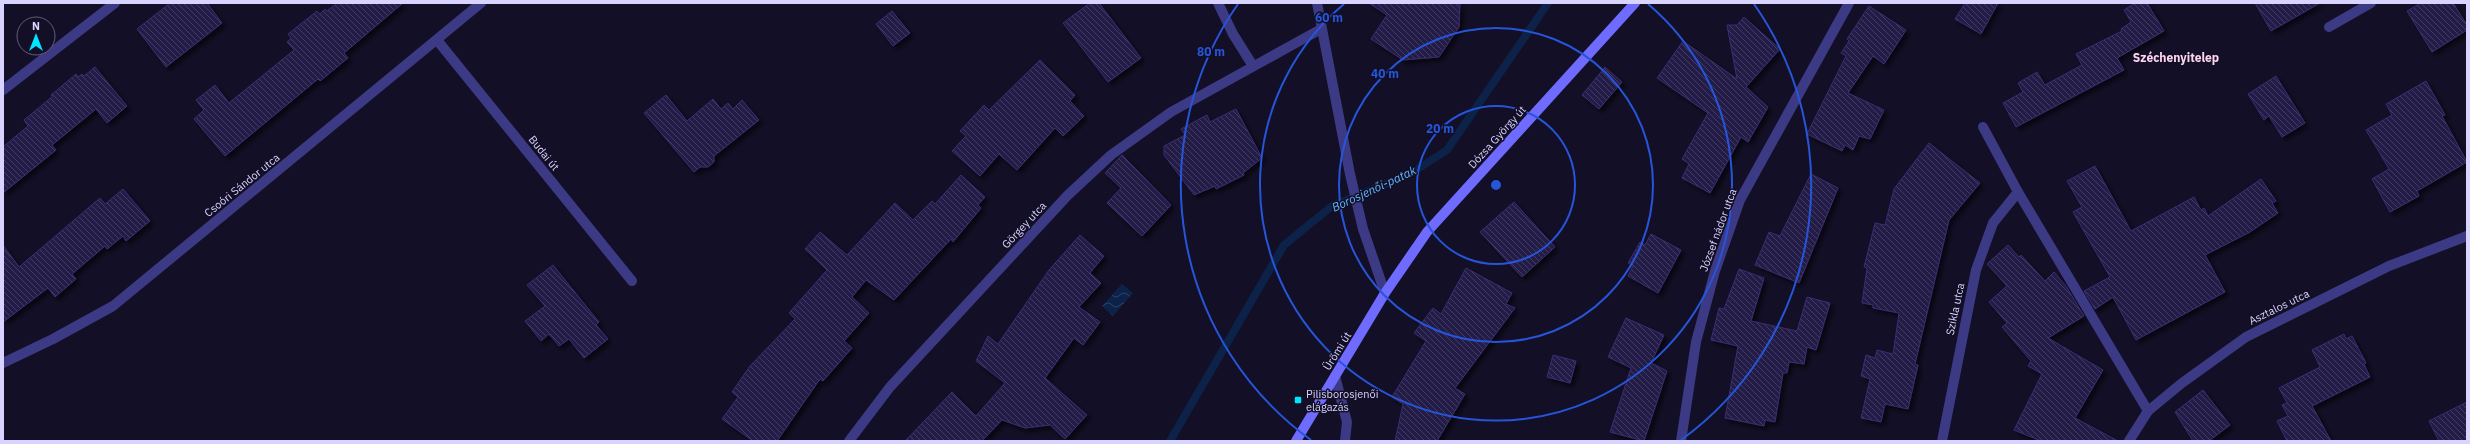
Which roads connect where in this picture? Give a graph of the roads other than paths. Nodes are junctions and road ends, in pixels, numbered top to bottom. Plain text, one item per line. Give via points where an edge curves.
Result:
1 (115, 3) edge
2 (481, 3) edge
3 (1218, 3) edge
4 (1317, 3) edge
5 (1635, 3) edge
6 (1849, 3) edge
7 (2371, 3) edge
8 (2329, 27) dead end
9 (1321, 28) junction
10 (437, 40) junction
11 (1253, 66) junction
12 (3, 90) edge
13 (1983, 127) dead end
14 (2018, 192) junction
15 (2467, 236) edge
16 (632, 281) dead end
17 (1385, 293) junction
18 (3, 363) edge
19 (1335, 376) junction
20 (2148, 412) junction
21 (849, 441) edge
22 (1296, 441) edge
23 (1345, 441) edge
24 (1681, 441) edge
25 (1942, 441) edge
26 (2129, 441) edge

1 - 12 street
2 - 10 street, Csoóri Sándor utca
3 - 11 street
4 - 9 street
5 - 17 main road, Dózsa György út via 1427,232
6 - 24 street, József nádor utca via 1740,200 1715,270 1696,342
7 - 8 street
9 - 11 street, Görgey utca
9 - 17 street via 1363,228
10 - 16 street, Budai út
10 - 18 street, Csoóri Sándor utca via 113,306
11 - 21 street, Görgey utca via 1171,112 1111,155 1068,195 890,387
13 - 14 street
14 - 20 street
14 - 25 street, Szikla utca via 1993,223 1976,270
15 - 20 street, Asztalos utca via 2389,266 2246,337 2182,383
17 - 19 main road, Ürömi út
19 - 22 main road, Ürömi út
19 - 23 street via 1347,422
20 - 26 street, Asztalos utca

